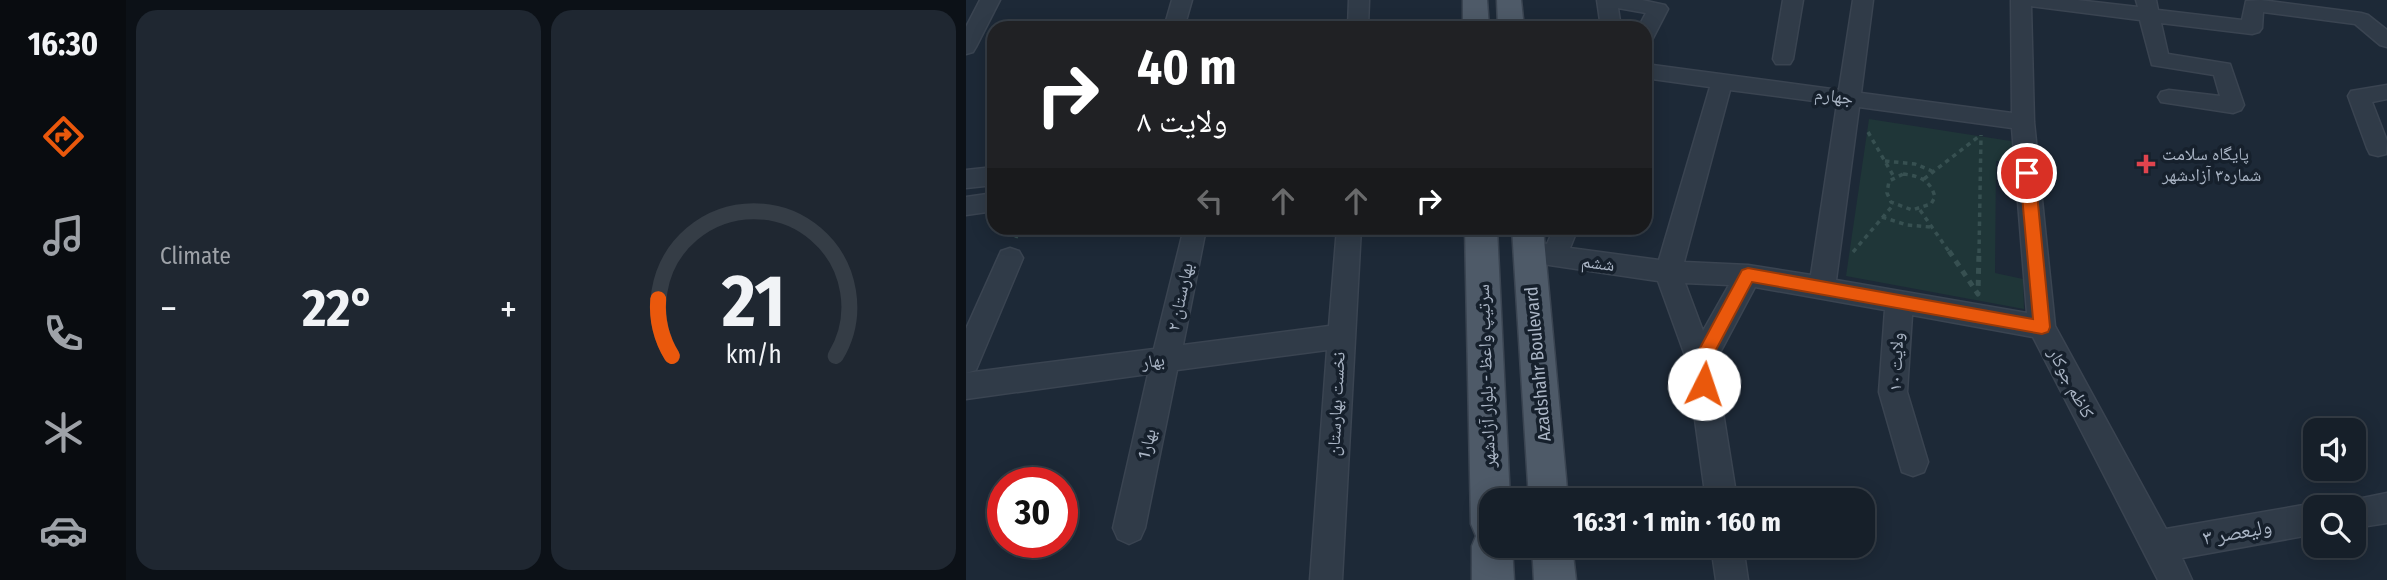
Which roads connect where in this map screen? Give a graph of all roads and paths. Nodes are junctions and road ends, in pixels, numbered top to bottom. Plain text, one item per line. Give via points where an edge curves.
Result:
1 (990, 0) edge
2 (1182, 0) edge
3 (1359, 0) edge
4 (1475, 0) edge
5 (1508, 0) edge
6 (1608, 0) edge
7 (1793, 0) edge
8 (1863, 0) edge
9 (2021, 0) edge
10 (2029, 0) edge
11 (2216, 0) edge
12 (2352, 0) edge
13 (2148, 7) edge
14 (2361, 19) junction
15 (1176, 21) edge
16 (1358, 21) edge
17 (1476, 21) edge
18 (1510, 21) edge
19 (1610, 21) edge
20 (1652, 21) edge
21 (2223, 24) junction
22 (2387, 40) edge
23 (966, 47) edge
24 (1783, 59) dead end
25 (1652, 72) edge
26 (1722, 82) junction
27 (2387, 92) edge
28 (2169, 97) dead end
29 (1849, 98) junction
30 (2023, 122) junction
31 (1968, 132) dead end
32 (1981, 134) junction
33 (2378, 148) dead end
34 (1885, 161) junction
35 (1933, 171) junction
36 (987, 177) edge
37 (1894, 177) junction
38 (966, 179) edge
39 (1924, 179) junction
40 (987, 203) edge
41 (1894, 204) junction
42 (966, 206) edge
43 (1920, 210) junction
44 (1882, 218) junction
45 (1931, 227) junction
46 (1193, 235) edge
47 (1348, 235) edge
48 (1481, 235) edge
49 (1554, 235) edge
50 (1536, 245) edge
51 (1852, 253) dead end
52 (1010, 258) dead end
53 (1668, 272) junction
54 (1748, 275) junction
55 (1822, 288) junction
56 (1966, 292) dead end
57 (1978, 294) junction
58 (1989, 300) dead end
59 (1899, 302) junction
60 (2042, 327) junction
61 (1340, 336) junction
62 (1166, 359) junction
63 (966, 361) edge
64 (1701, 361) junction
65 (966, 386) edge
66 (1913, 462) dead end
67 (1490, 488) edge
68 (1548, 488) edge
69 (1719, 488) edge
70 (2387, 508) edge
71 (2366, 511) edge
72 (2303, 521) edge
73 (1129, 528) dead end
74 (2158, 546) junction
75 (1492, 558) edge
76 (1553, 558) edge
77 (1729, 558) edge
78 (1326, 580) edge
79 (1493, 580) edge
80 (1555, 580) edge
81 (1732, 580) edge
82 (2176, 580) edge

1 - 23 street
2 - 15 street
3 - 16 street
4 - 17 main road
5 - 18 main road
6 - 19 street
6 - 20 street via 1658,9
7 - 24 street
8 - 29 street
9 - 30 street, کاظم جوکار
10 - 13 street
11 - 21 street
12 - 14 street
13 - 21 street
13 - 28 street via 2159,60 2223,69 2232,105
14 - 21 street via 2253,5 2252,28
14 - 22 street
25 - 26 street, جهارم
26 - 29 street, جهارم
26 - 53 street
27 - 33 street via 2359,96
29 - 30 street, جهارم
29 - 34 path
29 - 55 street
30 - 60 street, کاظم جوکار
31 - 32 path
32 - 35 path
32 - 57 path
34 - 35 path
34 - 37 path
35 - 39 path
36 - 38 street
37 - 39 path
37 - 41 path via 1886,192
39 - 43 path via 1935,192 1934,200
40 - 42 street
41 - 43 path
41 - 44 path
43 - 45 path
44 - 45 path
44 - 51 path
45 - 57 path
46 - 62 street, بهارستان ۲
47 - 61 street, نخست بهارستان
48 - 67 main road, سرتیپ واعظ - بلوار آزادشهر
49 - 50 street
50 - 53 street, ششم
50 - 68 main road, Azadshahr Boulevard
52 - 63 street
53 - 54 street, ششم
53 - 64 street
54 - 55 street, ششم
54 - 64 street
55 - 59 street, ششم
56 - 57 path
57 - 58 path
59 - 60 street, ششم
59 - 66 street, ولایت ۱۰ via 1893,392
60 - 74 street, کاظم جوکار
61 - 62 street, بهار
61 - 78 street, نخست بهارستان
62 - 65 street, بهار
62 - 73 street, بهار1
64 - 69 street
70 - 71 street
72 - 74 street, ولیعصر ۳
74 - 82 street, کاظم جوکار
75 - 79 main road
76 - 80 main road
77 - 81 street

